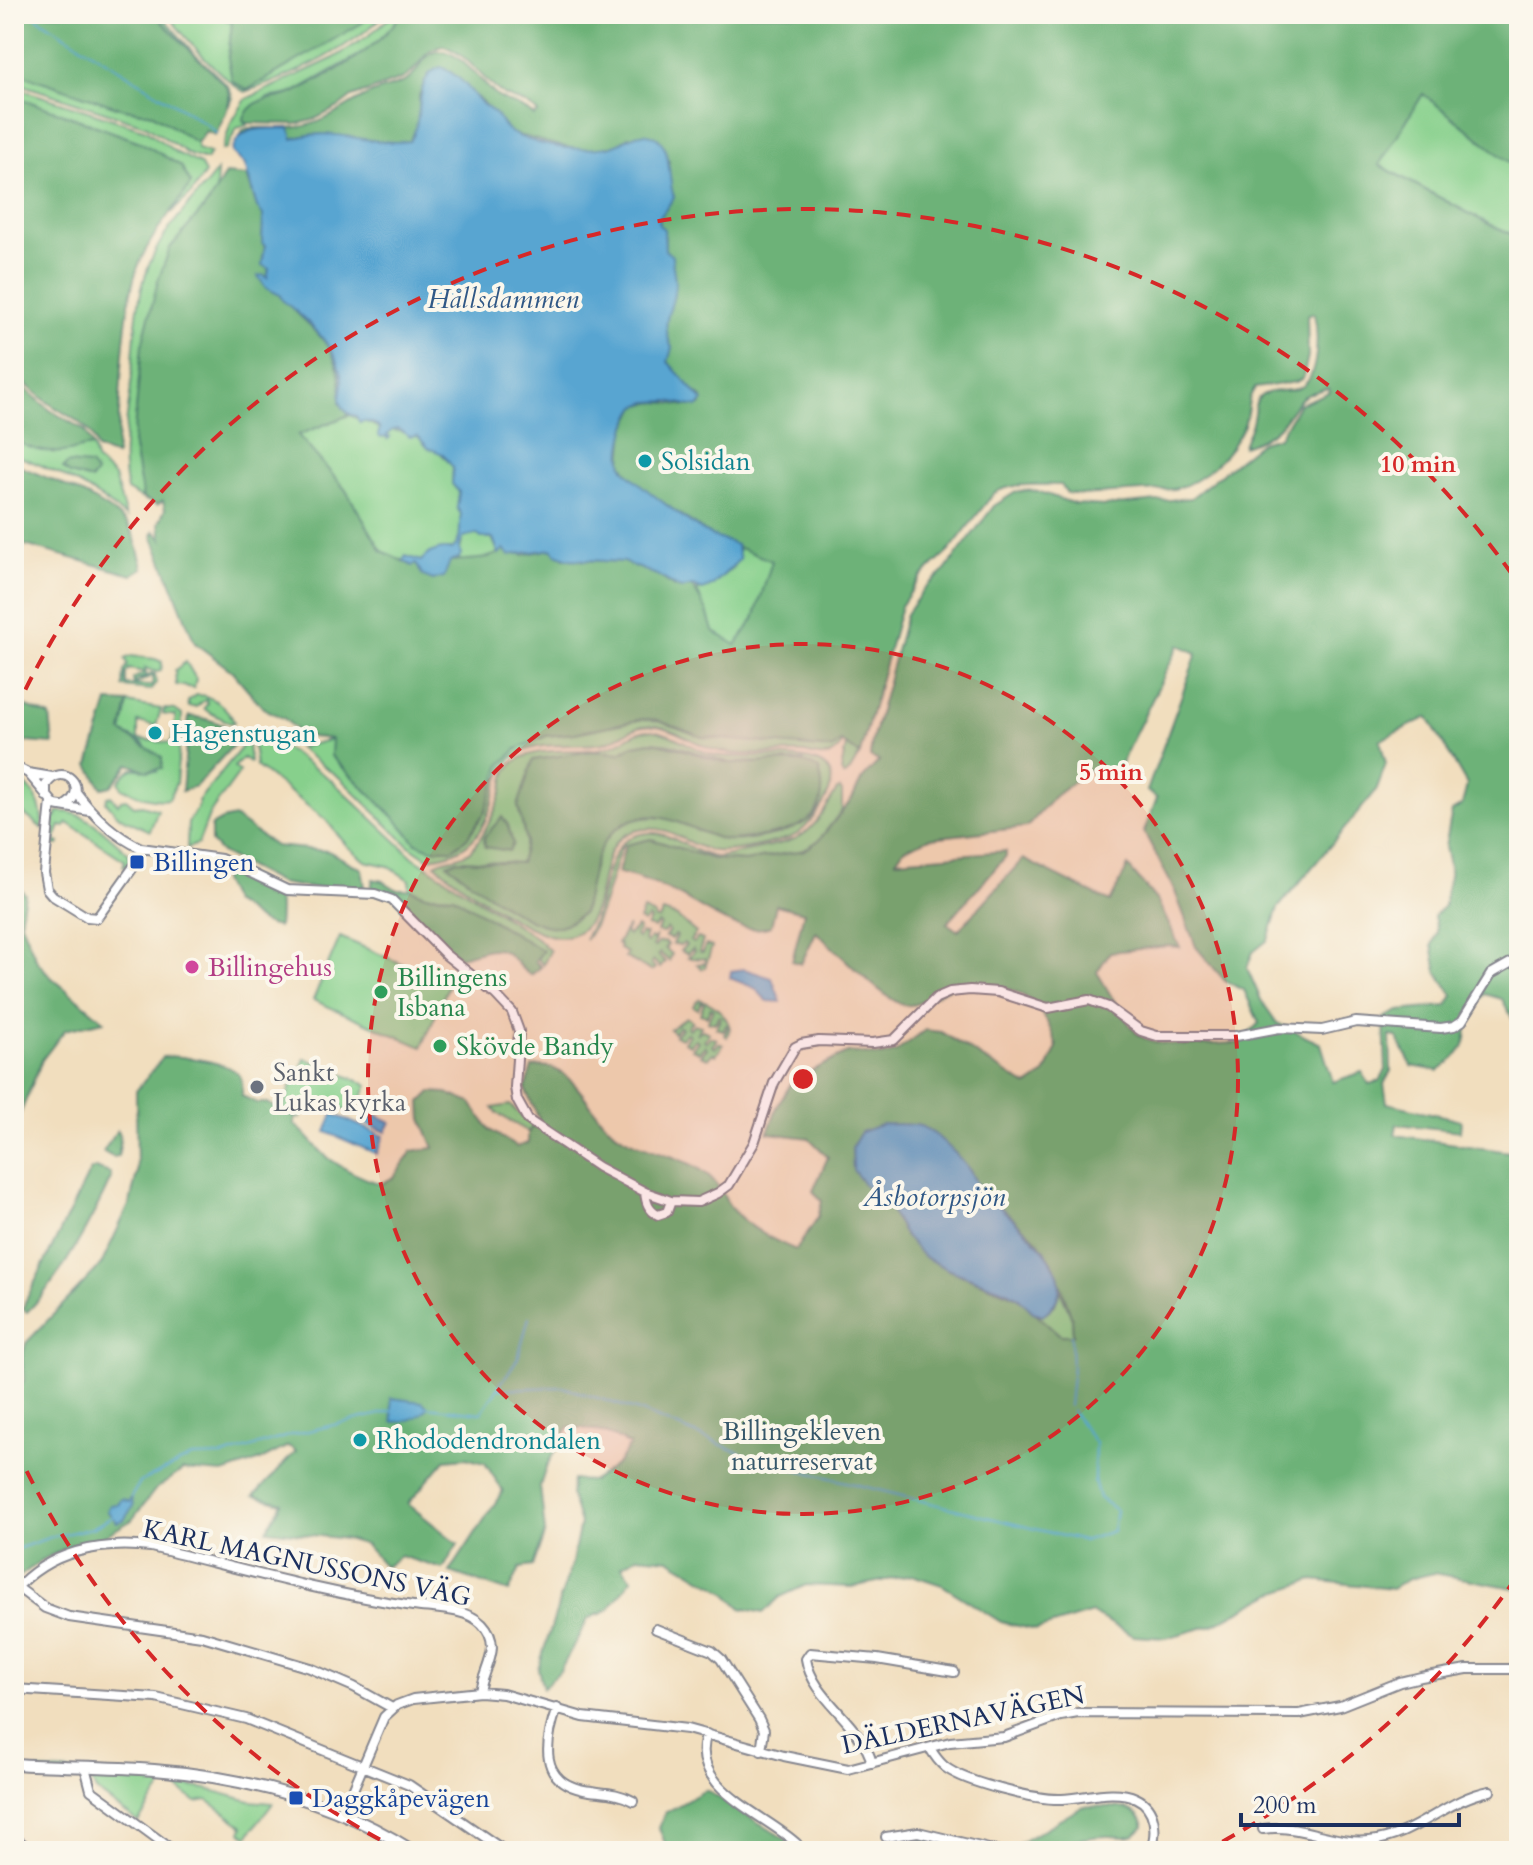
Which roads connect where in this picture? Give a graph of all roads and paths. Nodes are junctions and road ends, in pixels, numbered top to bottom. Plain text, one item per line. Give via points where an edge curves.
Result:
1 (14, 766) edge
2 (28, 773) junction
3 (53, 777) junction
4 (76, 792) junction
5 (49, 799) junction
6 (66, 805) junction
7 (90, 811) junction
8 (141, 848) junction
9 (1519, 958) edge
10 (645, 1192) junction
11 (671, 1201) junction
12 (16, 1589) edge
13 (656, 1629) dead end
14 (1519, 1669) edge
15 (954, 1672) dead end
16 (14, 1689) edge
17 (480, 1692) junction
18 (392, 1708) junction
19 (557, 1708) junction
20 (707, 1734) junction
21 (930, 1748) junction
22 (761, 1751) junction
23 (872, 1763) junction
24 (14, 1764) edge
25 (362, 1764) junction
26 (85, 1767) junction
27 (1490, 1791) dead end
28 (633, 1801) dead end
29 (343, 1813) junction
30 (1263, 1829) dead end
31 (886, 1837) dead end
32 (14, 1838) edge
33 (1519, 1840) edge
34 (797, 1844) dead end
35 (1368, 1846) edge
36 (409, 1850) edge
37 (33, 1851) edge
38 (174, 1851) edge
39 (505, 1851) edge
40 (997, 1851) edge
41 (1150, 1851) edge
42 (1506, 1851) edge

1 - 2 street
2 - 3 street
2 - 5 street
3 - 4 street via 69,777
3 - 5 street via 46,785
4 - 6 street
4 - 7 street
5 - 6 street
5 - 8 street via 47,889 87,917 97,918 137,862
6 - 7 street
7 - 8 street
8 - 10 street via 230,862 287,890 375,894 392,900 512,1012 519,1031 517,1100 528,1120
9 - 11 street via 1491,974 1462,1021 1441,1028 1356,1022 1322,1030 1157,1036 1089,1000 1048,1008 998,992 950,992 936,998 894,1040 819,1041 795,1047 774,1083 754,1143 729,1185 698,1202
10 - 11 street
10 - 11 street via 651,1211 658,1215 667,1212
12 - 17 street, KARL MAGNUSSONS VÄG via 70,1553 130,1544 353,1596 464,1614 481,1623 492,1640 492,1659
12 - 18 street via 69,1617 202,1636 310,1668
13 - 22 street via 702,1645 721,1659 764,1730
14 - 21 street, DÄLDERNAVÄGEN via 1467,1669 1421,1677 1317,1712 1078,1713 1004,1737
15 - 23 street via 810,1653 806,1659 812,1677 863,1741
16 - 25 street via 120,1694 190,1704 257,1723
17 - 18 street, DÄLDERNAVÄGEN via 413,1699
17 - 19 street, DÄLDERNAVÄGEN
18 - 25 street
19 - 20 street, DÄLDERNAVÄGEN via 600,1720
19 - 28 street via 547,1741 554,1773 571,1786
20 - 22 street, DÄLDERNAVÄGEN
20 - 34 street via 703,1756 713,1778
21 - 23 street, DÄLDERNAVÄGEN
21 - 41 street via 958,1774 1028,1796 1137,1798 1154,1824
22 - 23 street, DÄLDERNAVÄGEN via 836,1768
24 - 26 street
25 - 29 street
25 - 39 street via 421,1792
26 - 29 street via 209,1776
26 - 38 street via 91,1790
27 - 35 street via 1470,1795 1414,1828
29 - 36 street
30 - 35 street via 1279,1826
31 - 40 street via 918,1832
32 - 37 street
33 - 42 street

